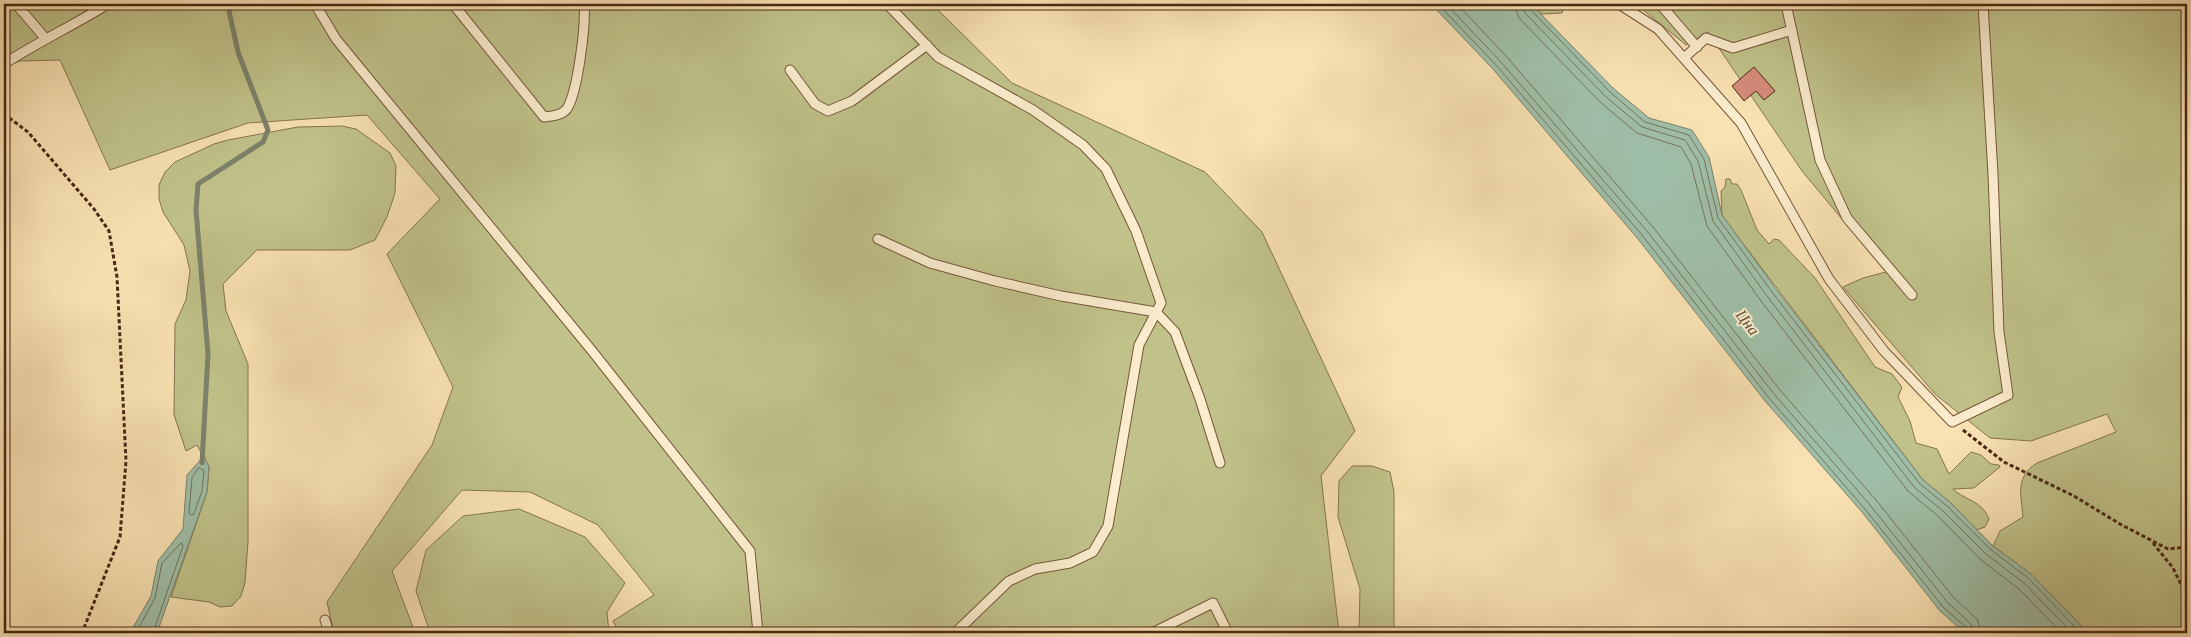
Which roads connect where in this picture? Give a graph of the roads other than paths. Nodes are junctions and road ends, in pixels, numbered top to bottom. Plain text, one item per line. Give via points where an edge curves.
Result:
1 (16, 4) edge
2 (108, 4) edge
3 (315, 4) edge
4 (453, 4) edge
5 (584, 4) edge
6 (887, 4) edge
7 (1619, 4) edge
8 (1660, 4) edge
9 (1786, 4) edge
10 (1983, 4) edge
11 (1792, 30) junction
12 (45, 38) junction
13 (927, 45) junction
14 (1697, 47) junction
15 (1684, 58) junction
16 (4, 64) edge
17 (790, 70) dead end
18 (878, 239) dead end
19 (1912, 294) dead end
20 (1156, 312) junction
21 (1220, 463) dead end
22 (325, 620) dead end
23 (329, 633) edge
24 (758, 633) edge
25 (955, 633) edge
26 (1152, 633) edge
27 (1228, 633) edge

1 - 12 lane
2 - 12 lane
3 - 24 lane via 336,39 750,550
4 - 5 lane via 544,117 558,115 568,108 578,70
6 - 13 lane
7 - 15 lane via 1658,29
8 - 14 lane
9 - 11 lane
10 - 15 lane via 1999,332 2008,395 1952,422 1884,351 1828,279 1741,124
11 - 14 lane via 1734,48 1706,38
11 - 19 lane via 1820,160 1847,218
12 - 16 lane
13 - 17 lane via 852,101 828,111 815,104
13 - 20 lane via 938,57 1047,120 1083,145 1106,169 1136,231 1161,303
14 - 15 lane
18 - 20 lane via 930,262 995,281
20 - 21 lane via 1175,332
20 - 25 lane via 1139,345 1108,526 1093,552 1070,563 1035,569 1009,581
22 - 23 lane
26 - 27 lane via 1213,603

